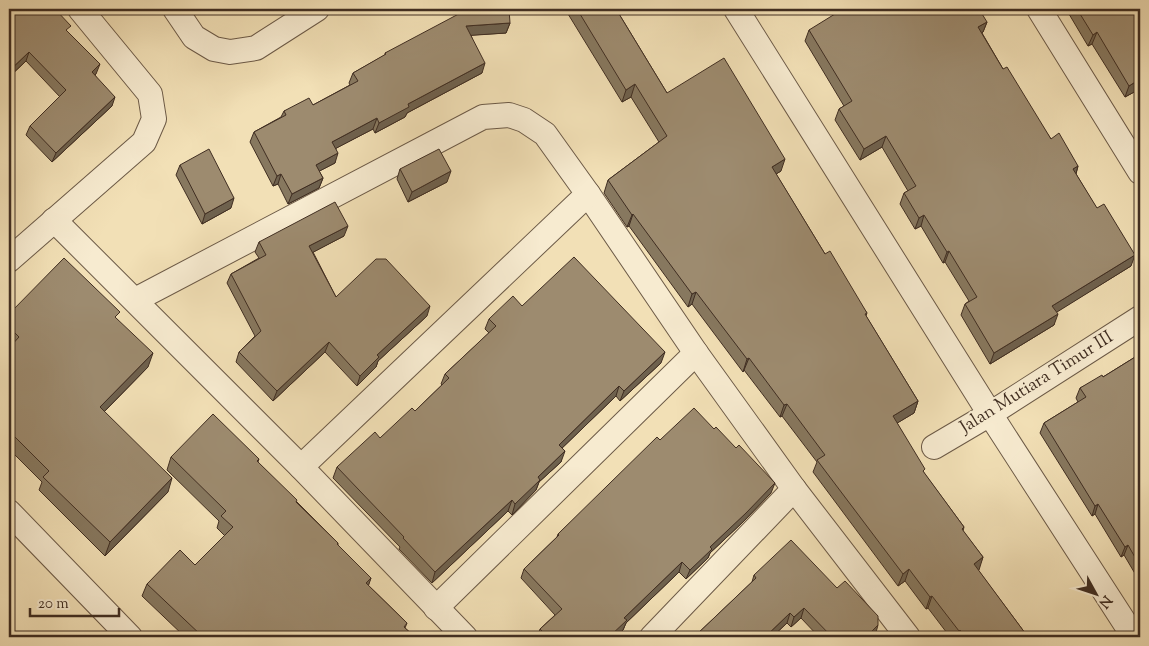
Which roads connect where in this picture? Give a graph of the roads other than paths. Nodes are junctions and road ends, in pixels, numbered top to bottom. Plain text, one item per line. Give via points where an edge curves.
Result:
1 (80, 9) edge
2 (175, 9) edge
3 (317, 9) edge
4 (736, 9) edge
5 (1038, 9) edge
6 (1140, 172) edge
7 (588, 194) junction
8 (54, 220) junction
9 (9, 260) edge
10 (135, 300) junction
11 (1140, 318) edge
12 (696, 353) junction
13 (990, 414) junction
14 (934, 447) dead end
15 (302, 467) junction
16 (794, 489) junction
17 (9, 512) edge
18 (436, 608) junction
19 (901, 634) edge
20 (130, 637) edge
21 (465, 637) edge
22 (652, 637) edge
23 (1134, 637) edge

1 - 8 street via 150,94 154,119 144,142
2 - 3 street via 194,37 214,49 230,52 256,48
4 - 13 street
5 - 6 street
7 - 10 street via 545,134 524,120 509,115 483,117
7 - 12 street
7 - 15 street
8 - 9 street
8 - 10 street
10 - 15 street
11 - 13 street, Jalan Mutiara Timur III
12 - 16 street
12 - 18 street
13 - 14 street, Jalan Mutiara Timur III
13 - 23 street
15 - 18 street
16 - 19 street
16 - 22 street
17 - 20 street
18 - 21 street

